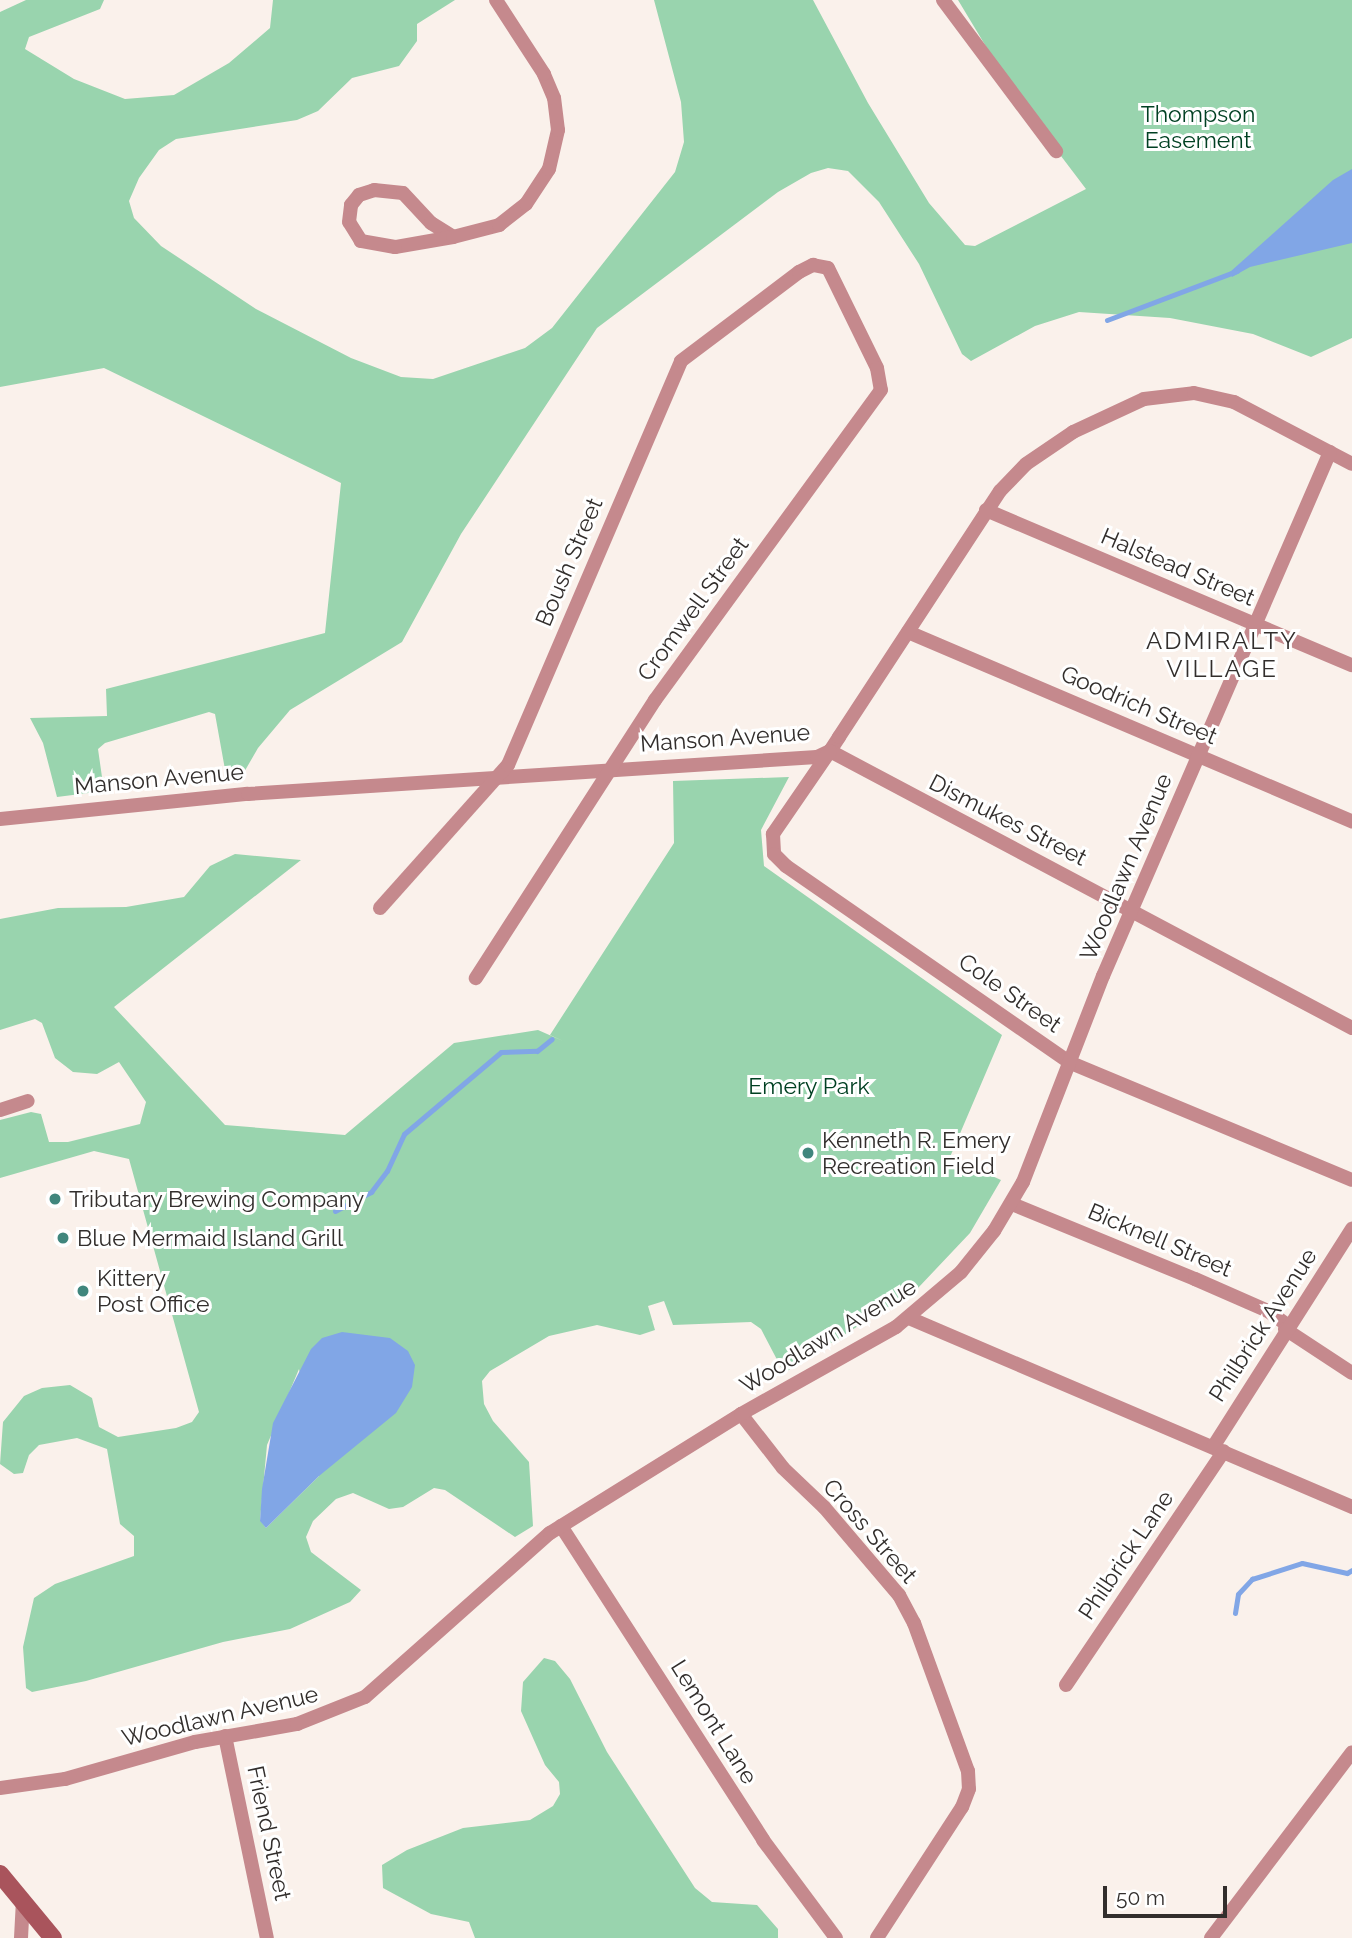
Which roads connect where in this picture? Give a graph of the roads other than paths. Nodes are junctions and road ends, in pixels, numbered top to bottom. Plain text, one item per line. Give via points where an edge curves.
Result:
1 (496, 0) edge
2 (943, 0) edge
3 (1056, 151) dead end
4 (453, 237) junction
5 (824, 266) joint
6 (1330, 452) junction
7 (1352, 464) edge
8 (986, 510) junction
9 (1256, 625) junction
10 (908, 632) junction
11 (1352, 665) edge
12 (830, 751) junction
13 (1199, 755) junction
14 (612, 768) junction
15 (499, 778) junction
16 (0, 819) edge
17 (1352, 821) edge
18 (380, 908) dead end
19 (1133, 910) junction
20 (476, 978) dead end
21 (1352, 1028) edge
22 (1071, 1063) junction
23 (27, 1101) dead end
24 (0, 1110) edge
25 (1352, 1180) edge
26 (1012, 1203) junction
27 (1352, 1229) edge
28 (909, 1318) junction
29 (1286, 1327) junction
30 (1352, 1373) edge
31 (741, 1414) junction
32 (1219, 1449) junction
33 (1352, 1507) edge
34 (561, 1526) junction
35 (1066, 1685) dead end
36 (225, 1737) junction
37 (1352, 1752) edge
38 (0, 1788) edge
39 (0, 1874) edge
40 (23, 1903) junction
41 (21, 1938) edge
42 (53, 1938) edge
43 (267, 1938) edge
44 (836, 1938) edge
45 (877, 1938) edge
46 (1211, 1938) edge

1 - 4 street via 549,85 558,130 549,169 526,204 499,225
2 - 3 street
4 - 4 street via 430,223 412,200 395,190 365,192 351,205 353,231 369,245 395,247
5 - 14 street, Cromwell Street via 834,276 877,368 881,390 655,700
5 - 15 street, Boush Street via 807,268 790,278 713,333 677,369
6 - 7 street, Manson Avenue
6 - 8 street, Manson Avenue via 1234,402 1194,393 1163,394 1073,432 1026,464
6 - 9 street, Woodlawn Avenue
8 - 9 street, Halstead Street
8 - 10 street, Manson Avenue
9 - 11 street, Halstead Street
9 - 13 street, Woodlawn Avenue
10 - 12 street, Manson Avenue
10 - 13 street, Goodrich Street
12 - 14 street, Manson Avenue via 798,760
12 - 19 street, Dismukes Street
12 - 22 street, Cole Street via 773,834 777,858
13 - 17 street, Goodrich Street
13 - 19 street, Woodlawn Avenue
14 - 15 street, Manson Avenue
14 - 20 street, Cromwell Street
15 - 16 street, Manson Avenue via 209,797
15 - 18 street, Boush Street
19 - 21 street, Dismukes Street
19 - 22 street, Woodlawn Avenue
22 - 25 street, Cole Street
22 - 26 street, Woodlawn Avenue
23 - 24 street
26 - 28 street, Woodlawn Avenue via 961,1272
26 - 29 street, Bicknell Street via 1268,1311
27 - 29 street, Philbrick Avenue
28 - 31 street, Woodlawn Avenue
28 - 32 street
29 - 30 street, Bicknell Street
29 - 32 street, Philbrick Avenue
31 - 34 street, Woodlawn Avenue
31 - 45 street, Cross Street via 783,1468 824,1507 899,1594 968,1771 969,1789 962,1807
32 - 33 street
32 - 35 street, Philbrick Lane
34 - 36 street, Woodlawn Avenue via 365,1697 326,1716
34 - 44 street, Lemont Lane via 763,1840
36 - 38 street, Woodlawn Avenue via 65,1779
36 - 43 street, Friend Street
37 - 46 street
39 - 40 main road
40 - 41 street
40 - 42 main road

